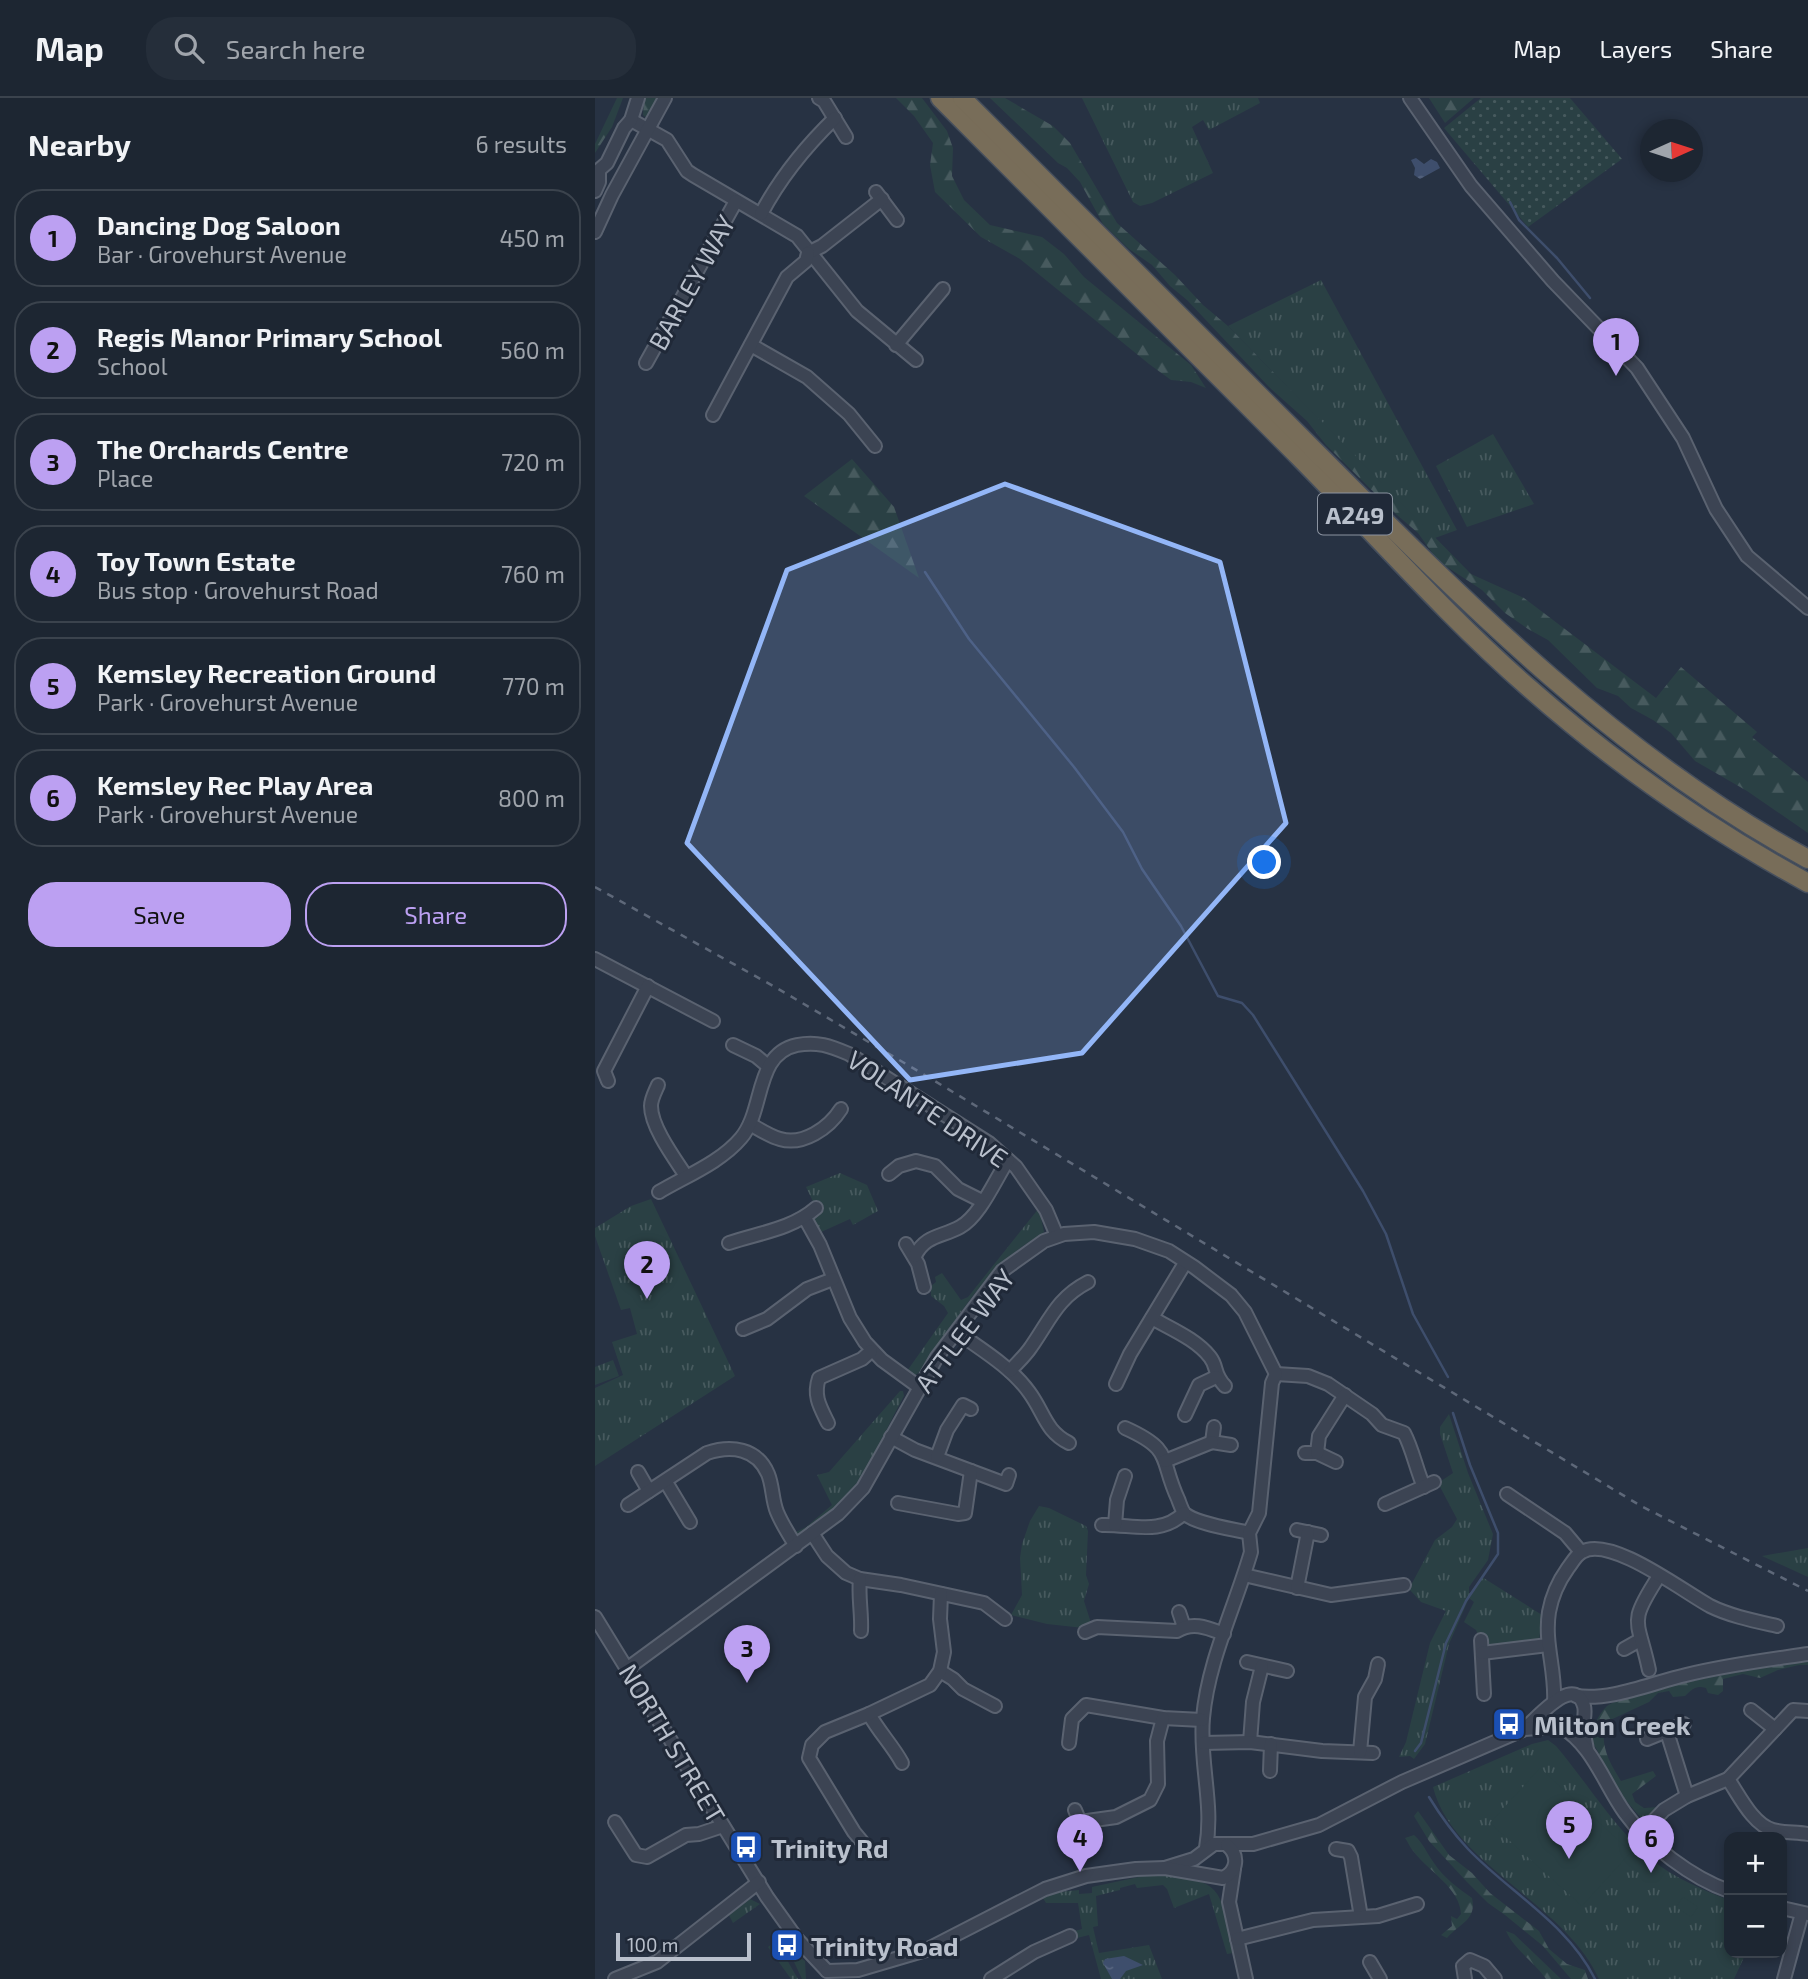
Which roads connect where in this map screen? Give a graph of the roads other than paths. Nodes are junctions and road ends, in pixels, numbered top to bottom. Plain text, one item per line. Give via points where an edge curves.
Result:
1 (638, 98) edge
2 (665, 98) edge
3 (940, 98) edge
4 (962, 98) edge
5 (1410, 98) edge
6 (822, 99) edge
7 (835, 118) junction
8 (631, 120) junction
9 (648, 128) junction
10 (846, 137) dead end
11 (597, 170) edge
12 (595, 191) edge
13 (736, 201) junction
14 (761, 214) junction
15 (897, 220) dead end
16 (595, 232) edge
17 (808, 253) junction
18 (943, 289) dead end
19 (751, 345) junction
20 (896, 345) junction
21 (916, 360) dead end
22 (646, 363) dead end
23 (713, 415) dead end
24 (875, 446) dead end
25 (1808, 608) edge
26 (1808, 859) edge
27 (1808, 883) edge
28 (595, 959) edge
29 (648, 986) junction
30 (713, 1021) dead end
31 (733, 1045) dead end
32 (768, 1066) junction
33 (608, 1081) dead end
34 (658, 1085) dead end
35 (841, 1110) dead end
36 (750, 1124) junction
37 (1008, 1160) junction
38 (889, 1174) dead end
39 (686, 1176) junction
40 (659, 1192) dead end
41 (982, 1201) junction
42 (816, 1208) dead end
43 (805, 1218) junction
44 (1057, 1236) junction
45 (729, 1243) dead end
46 (906, 1244) dead end
47 (915, 1256) junction
48 (1185, 1263) junction
49 (833, 1279) junction
50 (1088, 1282) dead end
51 (924, 1287) dead end
52 (1152, 1318) junction
53 (743, 1329) dead end
54 (957, 1332) junction
55 (871, 1351) junction
56 (1108, 1366) dead end
57 (1010, 1371) junction
58 (1276, 1374) junction
59 (919, 1387) junction
60 (1345, 1395) junction
61 (971, 1409) dead end
62 (1185, 1415) dead end
63 (828, 1423) dead end
64 (1214, 1427) dead end
65 (1125, 1428) dead end
66 (891, 1437) junction
67 (1212, 1442) junction
68 (1069, 1443) dead end
69 (1231, 1445) dead end
70 (937, 1457) junction
71 (1165, 1461) junction
72 (1336, 1462) dead end
73 (971, 1471) junction
74 (638, 1472) dead end
75 (1009, 1475) dead end
76 (1125, 1476) dead end
77 (666, 1482) junction
78 (649, 1491) junction
79 (1507, 1494) dead end
80 (898, 1503) dead end
81 (1385, 1504) dead end
82 (628, 1505) dead end
83 (1184, 1513) junction
84 (690, 1522) dead end
85 (812, 1533) junction
86 (1249, 1533) junction
87 (1321, 1535) dead end
88 (796, 1546) junction
89 (1581, 1552) junction
90 (1244, 1575) junction
91 (1659, 1576) junction
92 (1371, 1577) dead end
93 (860, 1579) junction
94 (1405, 1585) dead end
95 (1297, 1588) junction
96 (1373, 1590) junction
97 (941, 1594) junction
98 (1179, 1612) dead end
99 (595, 1617) edge
100 (1005, 1619) dead end
101 (1777, 1626) dead end
102 (1184, 1627) junction
103 (862, 1631) dead end
104 (1085, 1632) dead end
105 (1224, 1634) junction
106 (1640, 1640) junction
107 (1548, 1645) junction
108 (1624, 1649) dead end
109 (1808, 1654) edge
110 (1551, 1661) junction
111 (1247, 1662) dead end
112 (1378, 1664) dead end
113 (1262, 1667) junction
114 (628, 1668) junction
115 (1649, 1670) dead end
116 (940, 1671) junction
117 (1287, 1671) dead end
118 (1484, 1694) dead end
119 (1574, 1695) junction
120 (1609, 1696) junction
121 (1553, 1704) junction
122 (995, 1706) dead end
123 (1751, 1710) dead end
124 (1808, 1711) edge
125 (869, 1714) junction
126 (1584, 1715) junction
127 (1163, 1718) junction
128 (1202, 1720) junction
129 (1684, 1724) dead end
130 (1562, 1726) junction
131 (1525, 1728) junction
132 (1775, 1729) junction
133 (1667, 1732) junction
134 (1074, 1734) dead end
135 (1647, 1739) dead end
136 (1250, 1742) junction
137 (1203, 1743) junction
138 (1271, 1744) junction
139 (1587, 1751) junction
140 (902, 1763) dead end
141 (1270, 1771) dead end
142 (1728, 1779) junction
143 (1687, 1796) junction
144 (1209, 1807) junction
145 (1079, 1821) dead end
146 (615, 1822) dead end
147 (723, 1826) junction
148 (1761, 1832) edge
149 (1642, 1833) junction
150 (1808, 1834) edge
151 (1254, 1844) junction
152 (1226, 1845) junction
153 (1336, 1849) dead end
154 (869, 1850) dead end
155 (1204, 1851) junction
156 (1235, 1866) junction
157 (1165, 1868) junction
158 (1210, 1876) junction
159 (759, 1882) junction
160 (1724, 1888) edge
161 (1229, 1902) junction
162 (1417, 1904) dead end
163 (1787, 1909) edge
164 (1805, 1914) edge
165 (1361, 1916) junction
166 (1070, 1936) dead end
167 (1237, 1939) junction
168 (1370, 1962) dead end
169 (824, 1975) edge
170 (615, 1979) edge
171 (991, 1979) edge
172 (1246, 1979) edge
173 (1380, 1979) edge
174 (1465, 1979) edge
175 (1495, 1979) edge
176 (1784, 1979) edge

1 - 8 street
2 - 9 street
3 - 27 highway, A249 via 1526,685 1649,785
4 - 26 highway, A249 via 1408,544 1552,680 1689,787
5 - 25 street via 1471,186 1637,368 1683,438 1716,509 1747,556
6 - 7 street
7 - 10 street
7 - 14 street via 774,189
8 - 9 street
8 - 11 street via 607,163
9 - 13 street via 667,140 687,171
9 - 16 street
11 - 12 street
13 - 14 street
13 - 22 street, BARLEY WAY
14 - 17 street via 797,236
15 - 17 street via 879,195
17 - 19 street via 806,261 787,277
17 - 20 street via 857,311
18 - 20 street
19 - 23 street
19 - 24 street via 807,377 849,414
20 - 21 street
28 - 29 street
29 - 30 street
29 - 33 street via 604,1071
31 - 32 street
32 - 36 street
32 - 37 street, VOLANTE DRIVE via 790,1047 813,1042 829,1045 902,1087
34 - 39 street via 650,1105 662,1137
35 - 36 street via 821,1130 796,1141 782,1140
36 - 39 street via 730,1149
37 - 41 street
37 - 44 street, VOLANTE DRIVE via 1031,1186
38 - 41 street via 916,1161 935,1166 958,1189
39 - 40 street
41 - 47 street via 961,1233 929,1240
42 - 43 street
43 - 45 street
43 - 49 street
44 - 48 street, ATTLEE WAY via 1114,1234 1169,1251
44 - 54 street, ATTLEE WAY via 1002,1271
46 - 47 street
47 - 51 street
48 - 52 street
48 - 58 street, ATTLEE WAY via 1231,1295 1252,1324
49 - 53 street via 807,1289 767,1319
49 - 55 street
50 - 57 street via 1071,1286
52 - 56 street via 1118,1378
52 - 62 street via 1207,1353 1220,1381 1199,1385
54 - 57 street
54 - 59 street, ATTLEE WAY
55 - 59 street
55 - 63 street via 820,1378 817,1400
57 - 68 street via 1030,1393 1042,1419
58 - 60 street via 1308,1376
58 - 86 street via 1259,1513
59 - 66 street, ATTLEE WAY
60 - 72 street via 1311,1453
60 - 81 street via 1382,1425 1403,1433 1414,1464 1429,1484
61 - 70 street via 964,1405 947,1430
64 - 67 street
65 - 71 street via 1160,1449
66 - 70 street
66 - 85 street, ATTLEE WAY via 863,1488
67 - 69 street
67 - 71 street
70 - 73 street
71 - 83 street
73 - 75 street via 1006,1484
73 - 80 street via 965,1513
74 - 78 street
76 - 83 street via 1109,1525 1154,1528 1172,1523
77 - 78 street
77 - 84 street
77 - 88 street via 708,1453 721,1448 745,1451 768,1474 778,1515
78 - 82 street
79 - 89 street via 1519,1512 1565,1533
83 - 86 street
85 - 88 street, ATTLEE WAY
85 - 93 street via 835,1564
86 - 90 street via 1251,1552
87 - 95 street via 1302,1531
88 - 114 street, ATTLEE WAY
89 - 91 street via 1613,1550
89 - 107 street via 1554,1590
90 - 95 street
90 - 105 street
91 - 101 street via 1713,1607 1744,1611
91 - 106 street via 1638,1613
92 - 96 street
93 - 97 street
93 - 103 street
94 - 96 street
95 - 96 street via 1331,1595
97 - 100 street via 984,1603
97 - 116 street via 944,1652
98 - 102 street
99 - 114 street, NORTH STREET
102 - 104 street via 1160,1632 1097,1627
102 - 105 street via 1206,1627
105 - 128 street via 1209,1676
106 - 108 street
106 - 115 street
107 - 110 street
107 - 118 street via 1481,1646
109 - 120 street via 1688,1674
110 - 119 street
110 - 121 street
111 - 113 street
112 - 138 street via 1381,1681 1365,1697 1366,1752
113 - 117 street
113 - 136 street
114 - 147 street, NORTH STREET
116 - 122 street
116 - 125 street via 930,1685
119 - 120 street
119 - 121 street via 1564,1695
119 - 126 street via 1584,1704
120 - 126 street
121 - 130 street via 1553,1718
121 - 131 street
123 - 132 street
124 - 132 street via 1793,1710
125 - 140 street
125 - 154 street via 825,1732 811,1745 809,1758
126 - 130 street via 1575,1726
126 - 139 street
127 - 128 street
127 - 134 street via 1086,1705 1076,1713
127 - 145 street via 1157,1741 1158,1784 1150,1800 1116,1817
128 - 137 street
129 - 133 street
130 - 131 street
130 - 139 street
131 - 151 street via 1402,1782 1319,1825
132 - 142 street
133 - 135 street
133 - 143 street
136 - 137 street
136 - 138 street
137 - 144 street
138 - 141 street
139 - 149 street
142 - 143 street
142 - 148 street
143 - 149 street via 1664,1810
144 - 152 street
144 - 155 street
146 - 147 street via 641,1858 686,1835
147 - 159 street, NORTH STREET
148 - 150 street
149 - 160 street via 1665,1854
151 - 152 street
151 - 156 street
152 - 155 street via 1214,1843
152 - 156 street via 1234,1852
153 - 165 street via 1348,1851 1351,1857
155 - 157 street
155 - 158 street via 1201,1865
156 - 158 street via 1223,1878
156 - 161 street
157 - 158 street
157 - 169 street via 1062,1883 926,1950
158 - 161 street
159 - 169 street, NORTH STREET
159 - 170 street via 657,1962
161 - 167 street
162 - 165 street via 1378,1916
163 - 164 street
164 - 176 street
165 - 167 street via 1313,1920
166 - 171 street
167 - 172 street
168 - 173 street
174 - 175 street via 1463,1966 1470,1960 1484,1966

